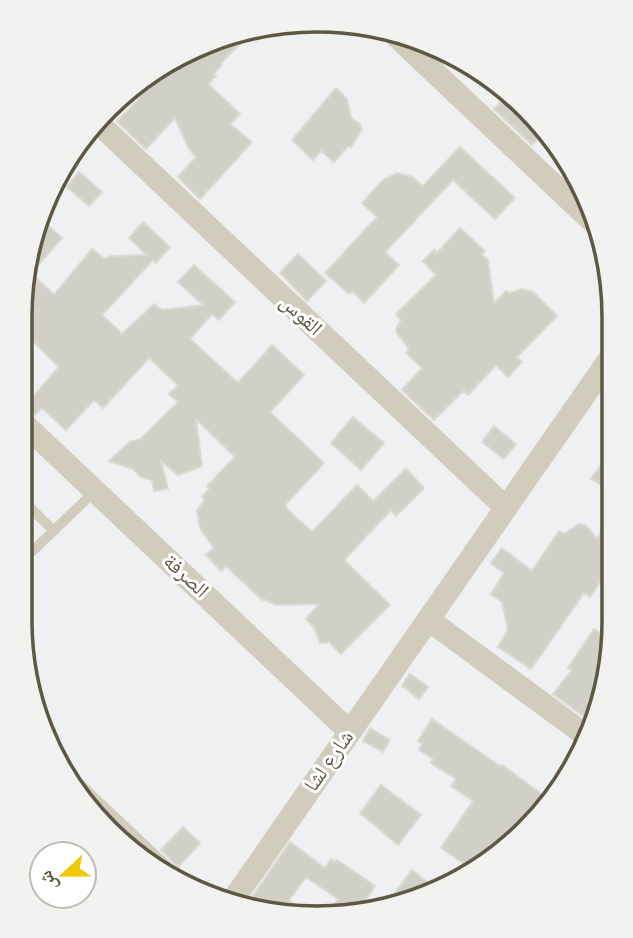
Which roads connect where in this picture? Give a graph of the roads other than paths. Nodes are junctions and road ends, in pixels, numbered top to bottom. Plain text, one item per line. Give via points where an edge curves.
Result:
1 (408, 47) edge
2 (103, 128) edge
3 (581, 211) edge
4 (602, 370) edge
5 (32, 431) edge
6 (95, 491) junction
7 (506, 508) junction
8 (32, 510) edge
9 (54, 531) junction
10 (32, 552) edge
11 (429, 620) junction
12 (349, 730) junction
13 (580, 731) edge
14 (237, 895) edge

1 - 3 street
2 - 7 street, القوس
4 - 7 street, شارع لشا
5 - 6 street, الصرفة
6 - 9 lane
6 - 12 street, الصرفة
7 - 11 street, شارع لشا
8 - 9 lane
9 - 10 lane
11 - 12 street, شارع لشا
11 - 13 street
12 - 14 street, شارع لشا

